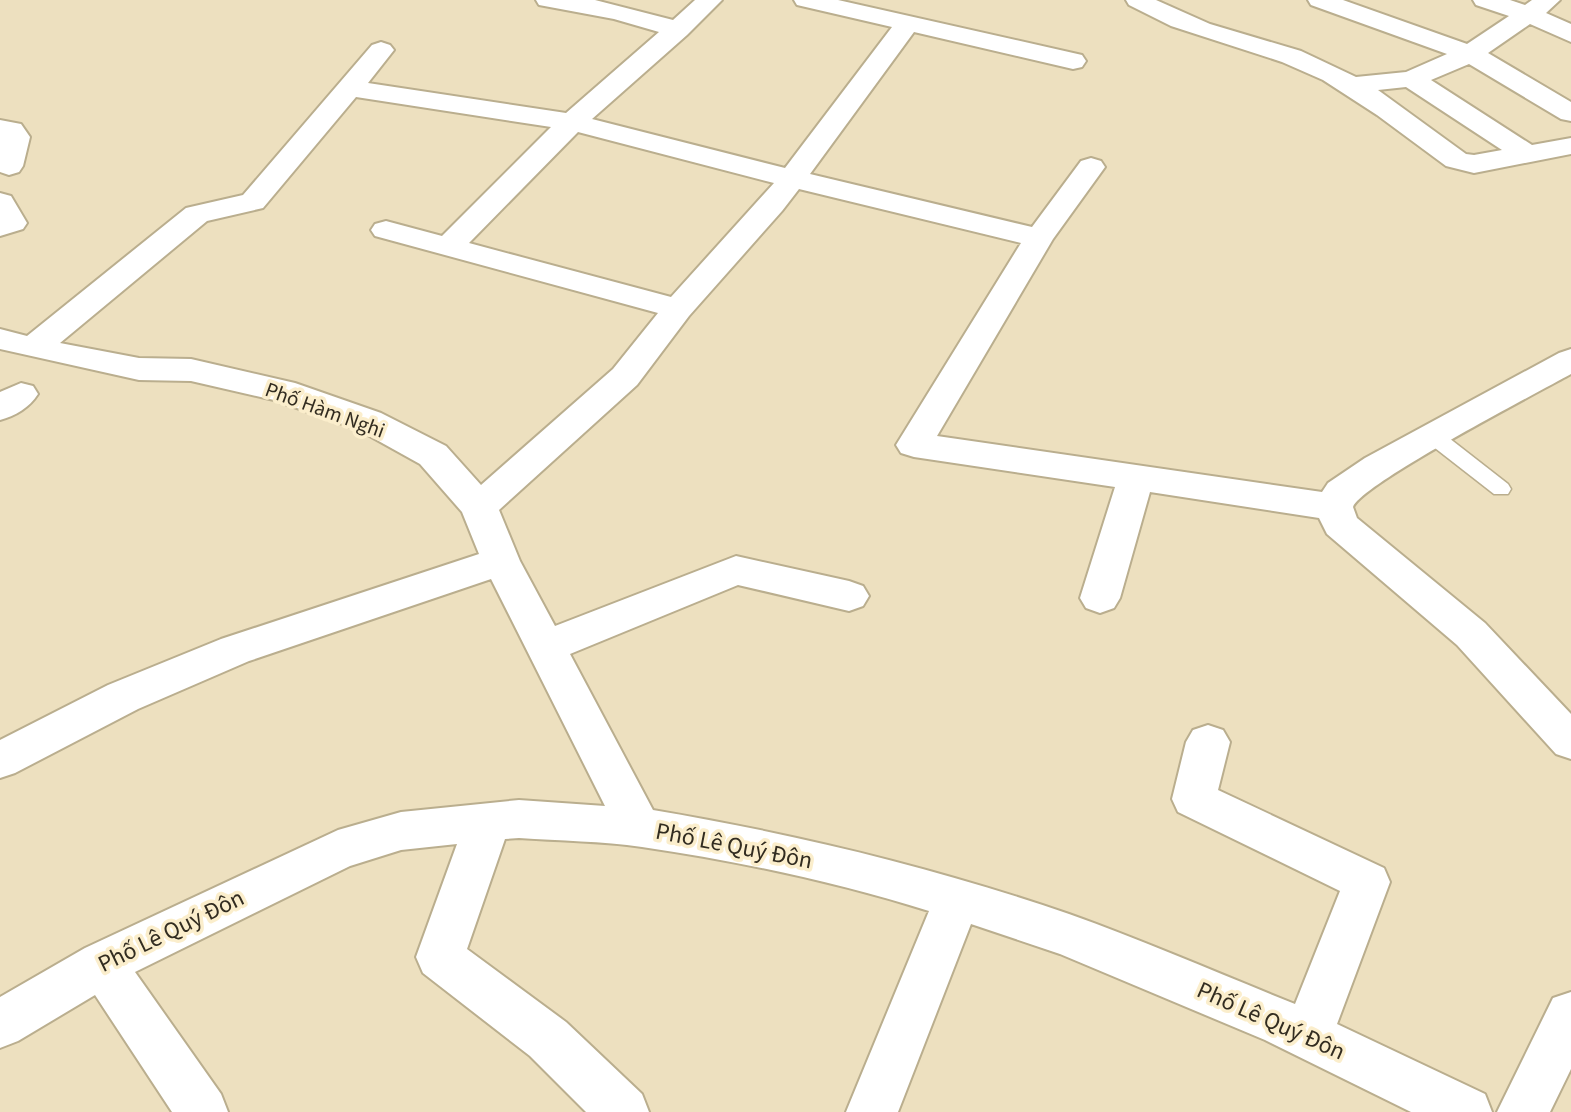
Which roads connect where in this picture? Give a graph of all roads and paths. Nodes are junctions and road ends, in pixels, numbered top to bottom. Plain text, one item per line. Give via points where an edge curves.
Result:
1 (548, 0) edge
2 (710, 0) edge
3 (806, 0) edge
4 (1138, 0) edge
5 (1320, 0) edge
6 (1485, 0) edge
7 (599, 3) edge
8 (1350, 4) edge
9 (867, 5) edge
10 (1539, 7) edge
11 (909, 22) junction
12 (678, 30) junction
13 (1571, 34) edge
14 (381, 50) dead end
15 (1470, 54) junction
16 (1073, 61) dead end
17 (1411, 79) junction
18 (1353, 85) junction
19 (350, 88) junction
20 (1559, 94) edge
21 (1571, 113) edge
22 (572, 122) junction
23 (0, 128) edge
24 (1571, 145) edge
25 (1529, 155) junction
26 (9, 166) dead end
27 (1091, 167) dead end
28 (793, 179) junction
29 (386, 230) dead end
30 (1039, 237) junction
31 (448, 247) junction
32 (678, 309) junction
33 (16, 343) edge
34 (1571, 360) edge
35 (1433, 436) junction
36 (1136, 478) junction
37 (1501, 489) dead end
38 (479, 507) junction
39 (1334, 507) junction
40 (501, 561) junction
41 (849, 596) dead end
42 (1100, 598) dead end
43 (545, 647) junction
44 (1569, 735) edge
45 (1208, 742) dead end
46 (0, 760) edge
47 (488, 822) junction
48 (639, 827) junction
49 (957, 899) junction
50 (102, 964) junction
51 (1571, 1015) edge
52 (0, 1024) edge
53 (1308, 1035) junction
54 (202, 1112) edge
55 (624, 1112) edge
56 (872, 1112) edge
57 (1466, 1112) edge
58 (1523, 1112) edge

1 - 7 street
2 - 12 street
3 - 9 street
4 - 18 street via 1168,16 1294,57
5 - 8 street
6 - 10 street
7 - 12 street
8 - 15 street
9 - 11 street
10 - 13 street
10 - 15 street
11 - 16 street
11 - 28 street
12 - 22 street
14 - 19 street
15 - 17 street
15 - 20 street
17 - 18 street
17 - 25 street
18 - 25 street via 1456,160 1474,164
19 - 22 street
19 - 33 street via 253,202 197,214
20 - 21 street
22 - 28 street
22 - 31 street
23 - 26 street via 16,137
24 - 25 street
27 - 30 street
28 - 30 street
28 - 32 street
29 - 31 street
30 - 36 street via 915,445
31 - 32 street
32 - 38 street via 625,377
33 - 38 street, Phố Hàm Nghi via 139,369 191,370 283,391 369,421 433,455
34 - 35 street
35 - 37 lane
35 - 39 street via 1341,492
36 - 39 street
36 - 42 street
38 - 40 street, Phố Hàm Nghi
39 - 44 street via 1340,524 1471,634
40 - 43 street, Phố Hàm Nghi
40 - 46 street via 235,650 123,697
41 - 43 street via 736,570
43 - 48 street, Phố Hàm Nghi
45 - 53 street via 1194,799 1367,882
47 - 48 street, Phố Lê Quý Đôn via 519,819
47 - 50 street, Phố Lê Quý Đôn via 401,831 338,849
47 - 55 street via 440,957 548,1039
48 - 49 street, Phố Lê Quý Đôn via 734,843
49 - 53 street, Phố Lê Quý Đôn via 1069,936
49 - 56 street
50 - 52 street, Phố Lê Quý Đôn
50 - 54 street
51 - 58 street
53 - 57 street, Phố Lê Quý Đôn

